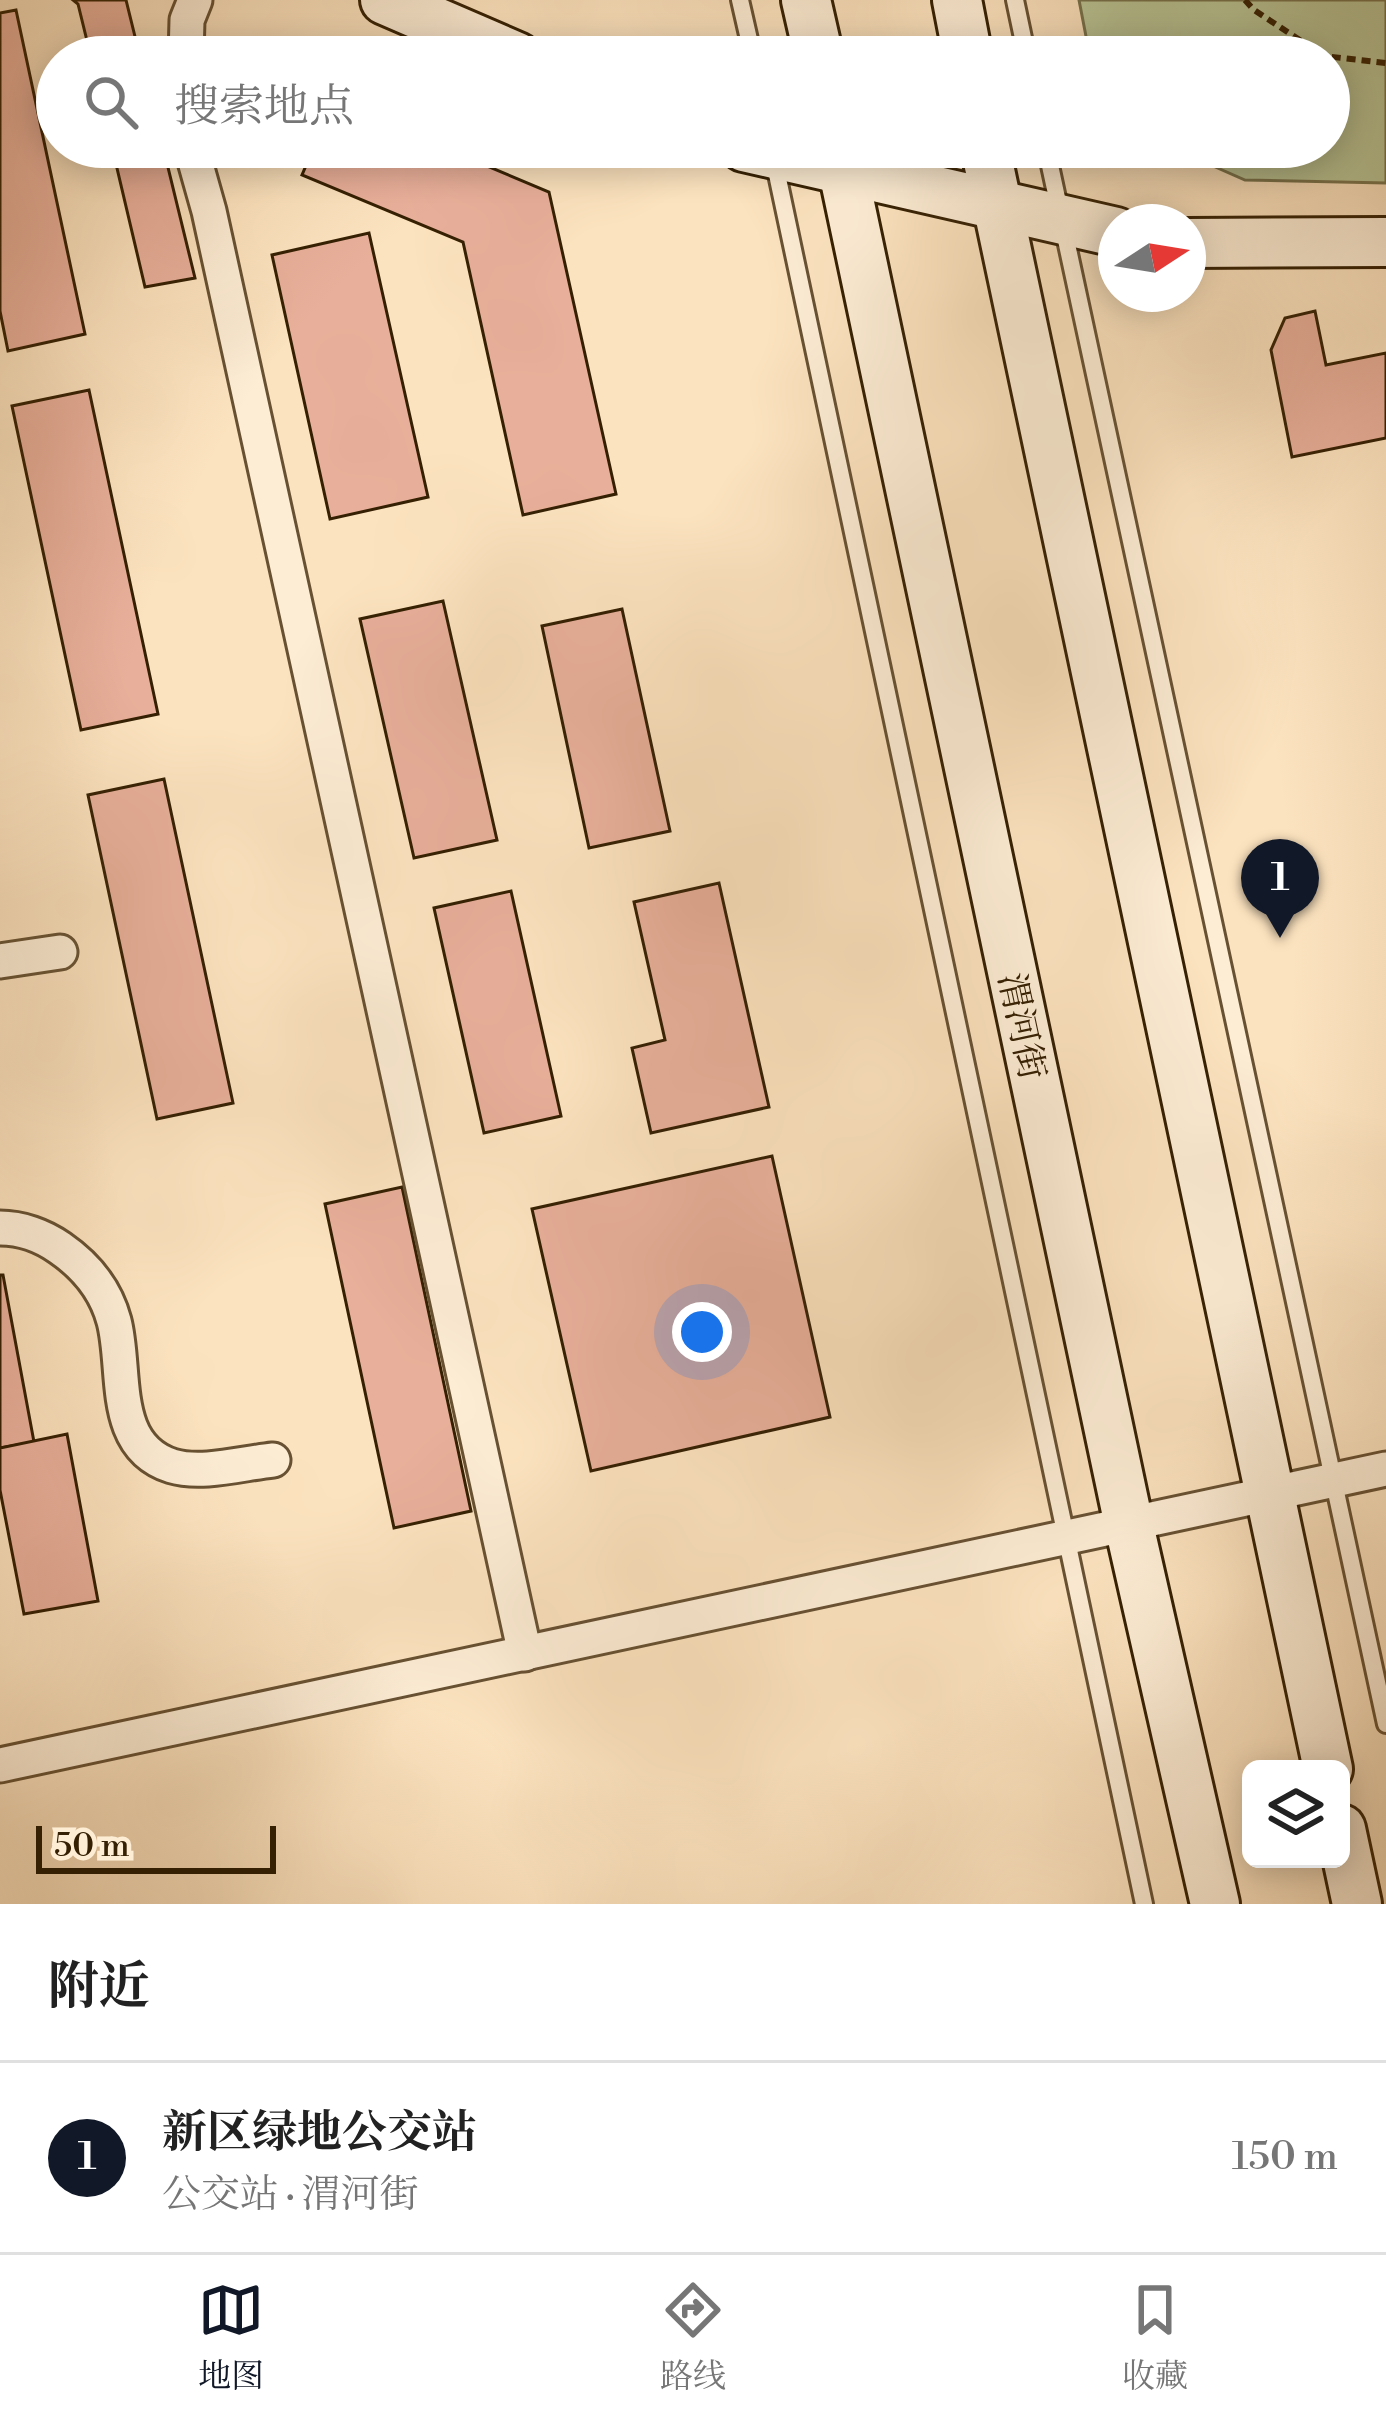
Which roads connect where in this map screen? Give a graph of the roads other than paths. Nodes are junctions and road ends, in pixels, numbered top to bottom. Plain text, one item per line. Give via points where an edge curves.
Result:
1 (195, 0) edge
2 (385, 0) edge
3 (740, 0) edge
4 (806, 0) edge
5 (957, 0) edge
6 (1015, 0) edge
7 (187, 36) edge
8 (468, 36) edge
9 (748, 36) edge
10 (814, 36) edge
11 (964, 36) edge
12 (1023, 36) edge
13 (197, 168) edge
14 (767, 168) edge
15 (842, 168) edge
16 (873, 168) edge
17 (989, 168) edge
18 (1050, 168) edge
19 (995, 205) junction
20 (1061, 220) junction
21 (1098, 228) edge
22 (1386, 242) edge
23 (1206, 243) edge
24 (61, 952) dead end
25 (0, 961) edge
26 (0, 1228) edge
27 (273, 1460) dead end
28 (1386, 1469) edge
29 (1333, 1481) junction
30 (1270, 1494) junction
31 (1129, 1525) junction
32 (1067, 1538) junction
33 (525, 1654) junction
34 (1386, 1724) edge
35 (1326, 1760) edge
36 (0, 1765) edge
37 (1349, 1868) edge
38 (1144, 1904) edge
39 (1215, 1904) edge
40 (1357, 1904) edge

1 - 7 street
2 - 8 main road
3 - 9 lane
4 - 10 main road
5 - 11 main road
6 - 12 lane
13 - 33 street
14 - 32 lane, 渭河街
15 - 31 main road, 渭河街
16 - 19 main road
17 - 19 main road
18 - 20 lane
19 - 20 main road
19 - 30 main road
20 - 21 main road
20 - 29 lane
22 - 23 main road
24 - 25 street
26 - 27 street via 47,1239 100,1288 115,1322 130,1430 141,1447 193,1469
28 - 29 street
29 - 30 street
29 - 34 lane
30 - 31 street
30 - 35 main road
31 - 32 street
31 - 39 main road, 渭河街
32 - 33 street
32 - 38 lane, 渭河街
33 - 36 street
37 - 40 main road

